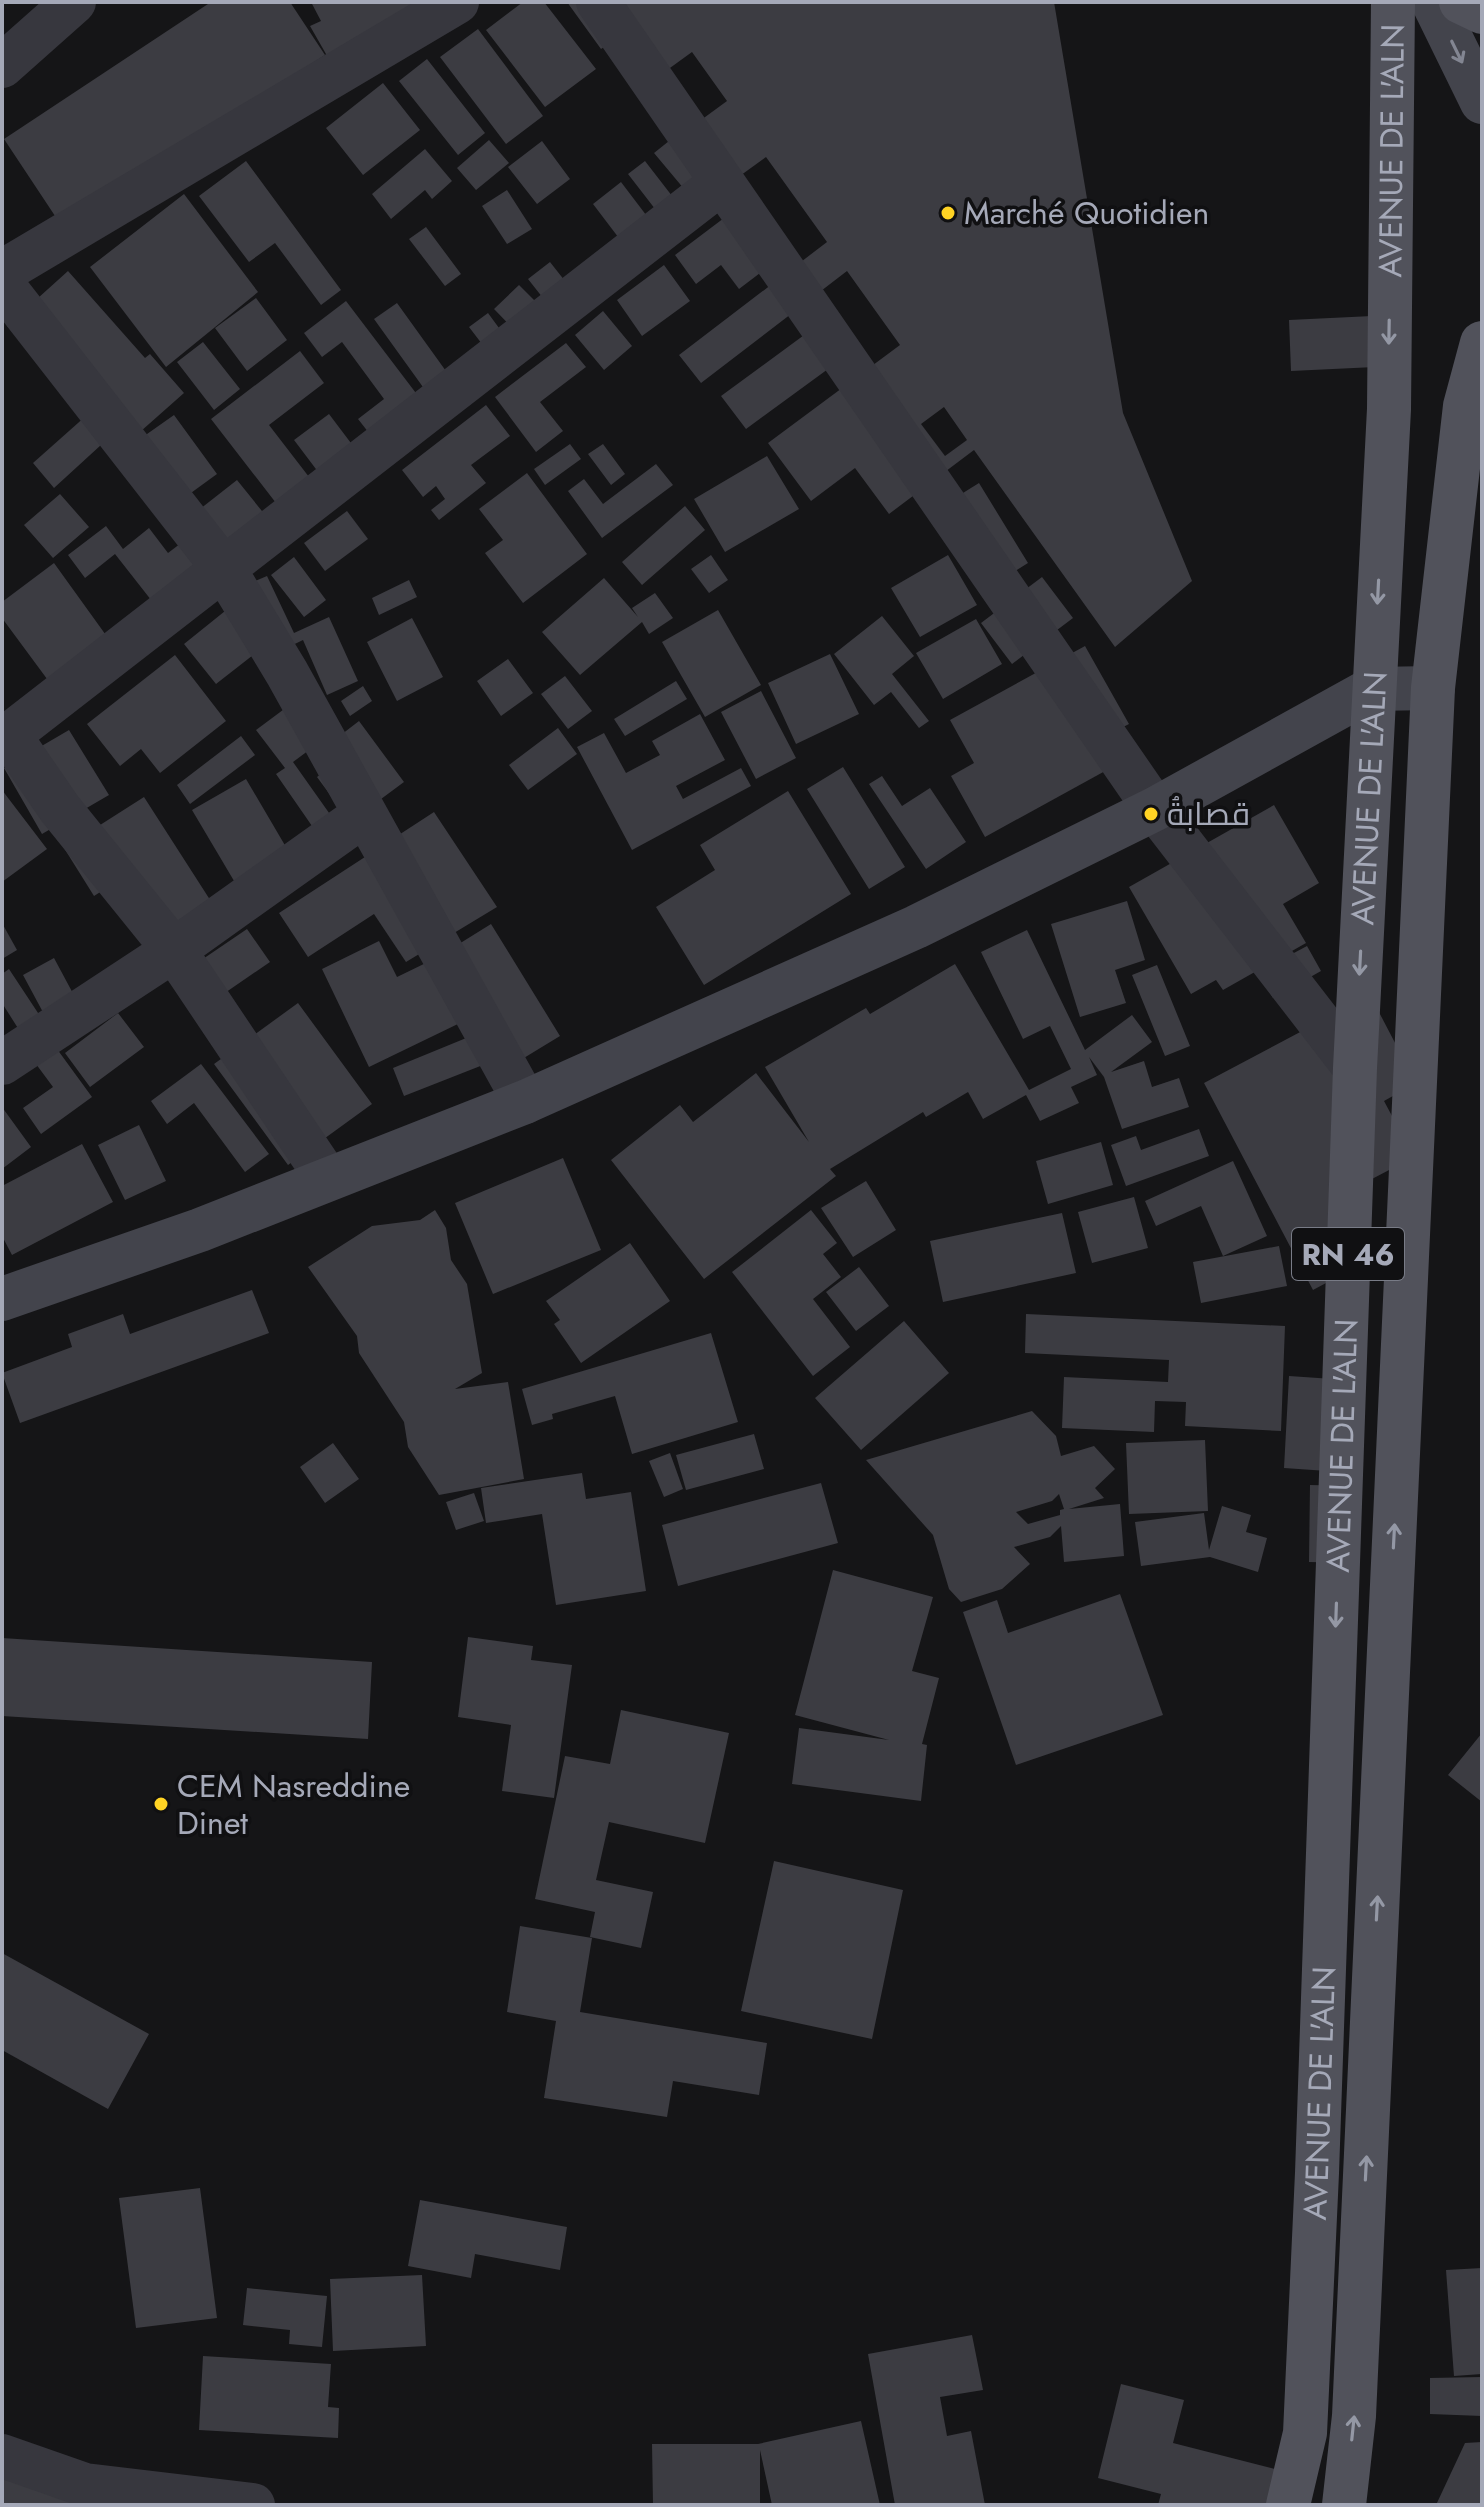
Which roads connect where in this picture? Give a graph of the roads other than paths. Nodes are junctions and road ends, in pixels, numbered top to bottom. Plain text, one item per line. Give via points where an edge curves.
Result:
1 (74, 2) edge
2 (457, 2) edge
3 (598, 2) edge
4 (1393, 2) edge
5 (1433, 2) edge
6 (1461, 2) edge
7 (1482, 12) edge
8 (2, 66) edge
9 (1482, 102) edge
10 (722, 182) junction
11 (2, 272) edge
12 (2, 284) edge
13 (1482, 343) edge
14 (224, 569) junction
15 (1433, 688) junction
16 (1372, 689) junction
17 (6, 738) edge
18 (1155, 809) junction
19 (365, 814) junction
20 (174, 950) junction
21 (2, 1063) edge
22 (1355, 1068) junction
23 (525, 1102) junction
24 (327, 1178) junction
25 (2, 1299) edge
26 (2, 2456) edge
27 (253, 2505) edge
28 (1288, 2505) edge
29 (1344, 2505) edge

1 - 8 street
2 - 11 street
3 - 10 street
4 -> 16 main road, AVENUE DE L'ALN / RN 46 via 1389,409
5 -> 9 street
6 - 7 main road
10 - 14 street
10 - 18 street
12 - 14 street
13 - 15 main road, AVENUE DE L'ALN / RN 46 via 1465,406
14 - 17 street
14 - 19 street
15 - 16 street
29 -> 15 main road, AVENUE DE L'ALN / RN 46 via 1356,2384
16 - 18 street
16 -> 22 main road, AVENUE DE L'ALN / RN 46
17 - 20 street
18 - 22 street
18 - 23 street via 916,927
19 - 20 street
19 - 23 street
20 - 21 street
20 - 24 street
22 -> 28 main road, AVENUE DE L'ALN / RN 46 via 1305,2433
23 - 24 street
24 - 25 street via 200,1230
26 - 27 street via 85,2485

